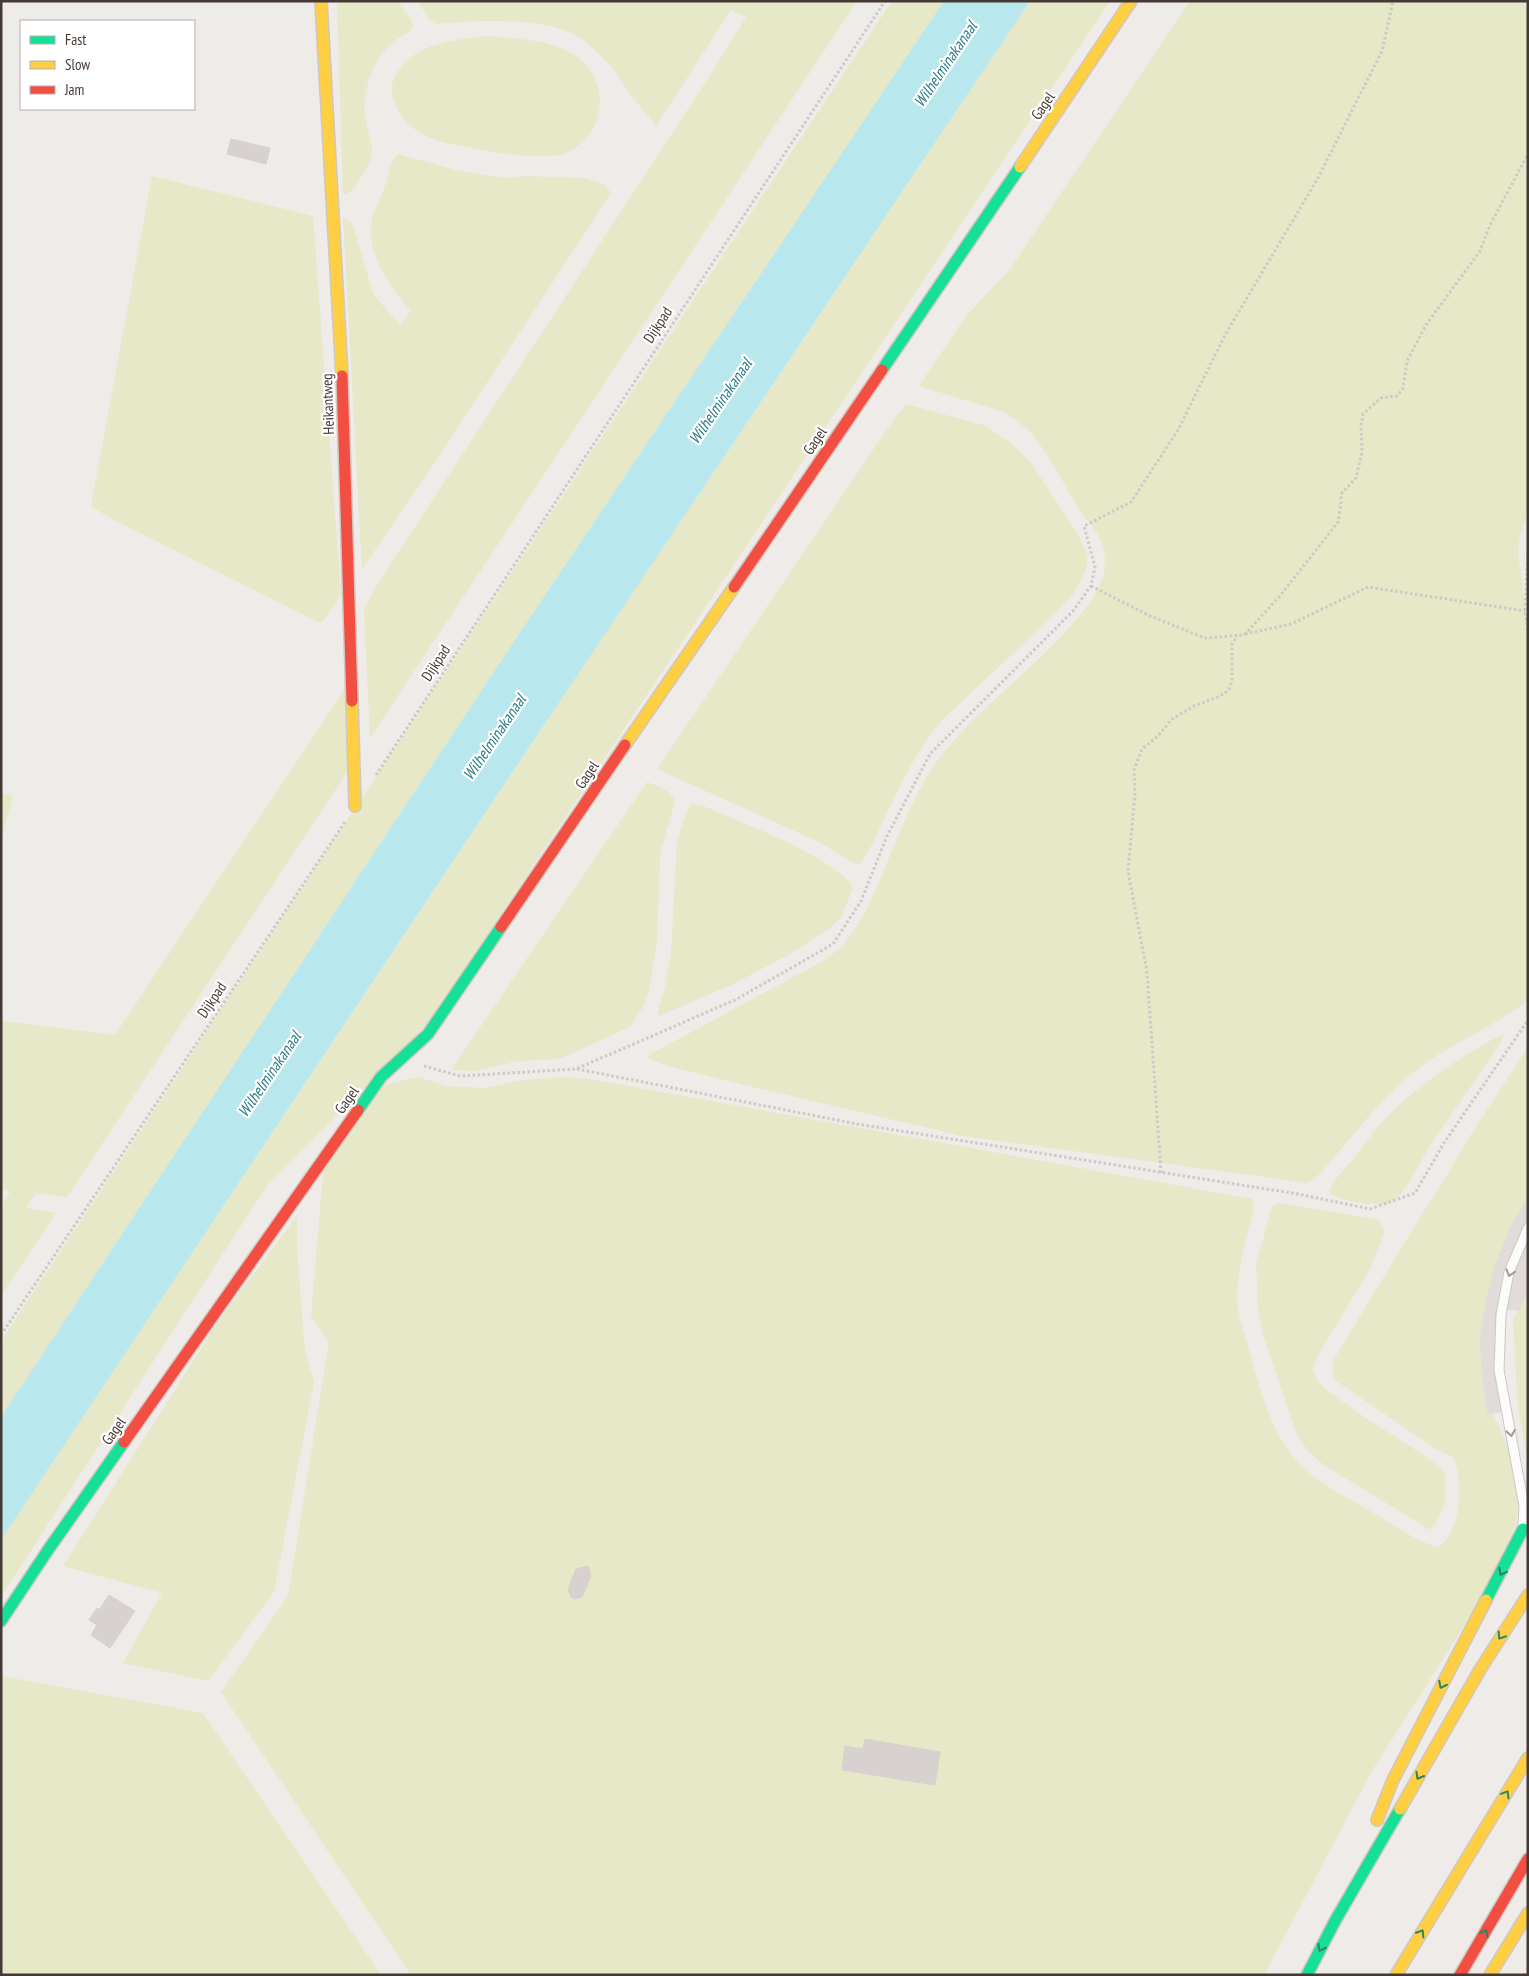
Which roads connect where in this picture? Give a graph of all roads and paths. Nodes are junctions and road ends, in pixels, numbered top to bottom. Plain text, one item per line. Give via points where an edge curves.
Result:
1 (321, 1) edge
2 (884, 1) edge
3 (1131, 1) edge
4 (1393, 1) edge
5 (1528, 154) edge
6 (1528, 553) edge
7 (1090, 586) junction
8 (1525, 611) junction
9 (1528, 631) edge
10 (1238, 635) junction
11 (1244, 635) junction
12 (372, 781) dead end
13 (355, 806) joint
14 (1528, 1020) edge
15 (401, 1060) junction
16 (576, 1069) junction
17 (1161, 1173) junction
18 (1528, 1228) edge
19 (1, 1334) edge
20 (1526, 1525) edge
21 (1528, 1595) edge
22 (1, 1621) edge
23 (1528, 1758) edge
24 (1528, 1859) edge
25 (1528, 1913) edge
26 (1335, 1921) junction
27 (1307, 1975) edge
28 (1396, 1975) edge
29 (1460, 1975) edge
30 (1490, 1975) edge

1 - 13 main road, Heikantweg via 341,332
2 - 12 path, Dijkpad
3 - 15 main road, Gagel via 428,1034
4 - 7 path via 1382,51 1318,178 1225,335 1178,430 1131,502 1084,526 1095,567
5 - 11 path via 1490,225 1480,251 1426,325 1407,361 1403,389 1397,396 1381,398 1363,414 1362,452 1356,478 1341,494 1338,522 1280,596
6 - 8 path
7 - 10 path via 1150,616 1205,638
7 - 16 path via 1073,611 930,754 887,836 861,901 833,944 735,1000
8 - 9 path
8 - 11 path via 1368,587 1291,624
10 - 11 path
10 - 17 path via 1232,644 1229,690 1172,719 1142,749 1134,770 1128,871 1147,972
13 - 19 path, Dijkpad
14 - 17 path via 1444,1143 1415,1193 1370,1209 1298,1194
15 - 16 path via 460,1076
15 - 22 main road, Gagel via 381,1077
16 - 17 path via 857,1124
18 -> 20 lane via 1509,1272 1501,1315 1499,1370
20 -> 26 main road via 1393,1780
21 -> 26 main road via 1481,1668
28 -> 23 main road
29 -> 24 main road
25 - 30 main road
26 -> 27 main road

